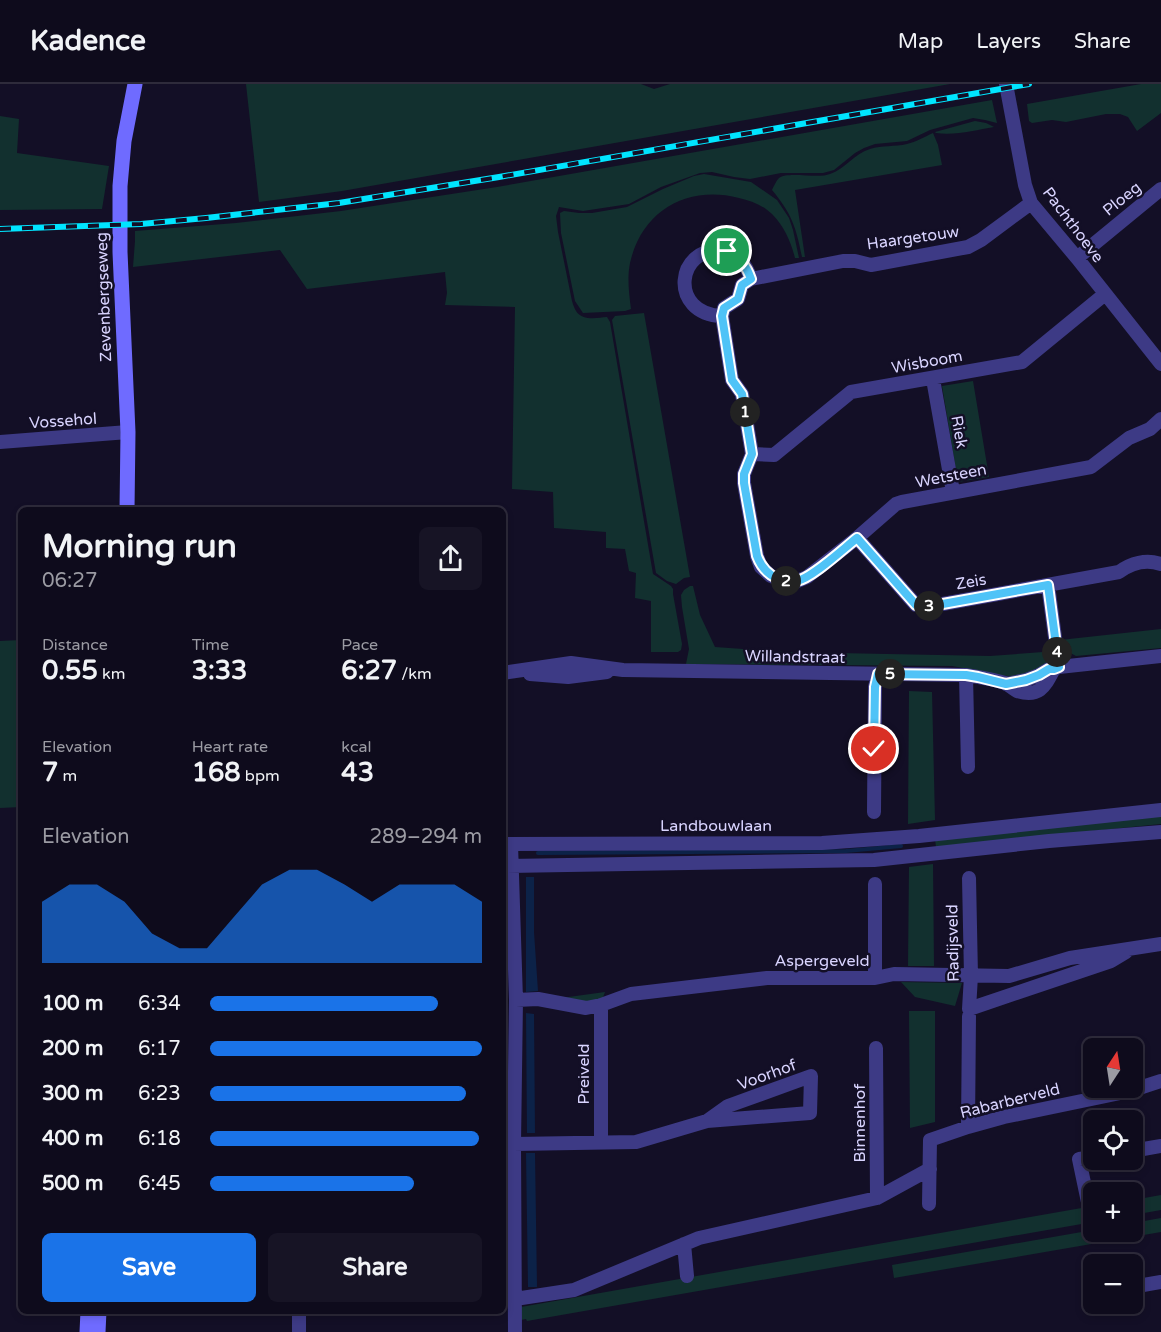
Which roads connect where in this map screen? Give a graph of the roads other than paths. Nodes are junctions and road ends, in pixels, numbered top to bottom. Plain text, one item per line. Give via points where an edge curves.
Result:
1 (135, 84) edge
2 (1006, 84) edge
3 (1161, 189) edge
4 (1031, 203) junction
5 (1077, 258) junction
6 (751, 279) junction
7 (1105, 294) junction
8 (722, 316) junction
9 (1161, 364) edge
10 (933, 379) junction
11 (1161, 419) edge
12 (128, 432) junction
13 (0, 442) edge
14 (752, 454) junction
15 (953, 492) junction
16 (127, 507) edge
17 (857, 538) junction
18 (1161, 564) edge
19 (1048, 585) junction
20 (1161, 656) edge
21 (1057, 668) junction
22 (506, 673) edge
23 (878, 674) junction
24 (966, 675) junction
25 (968, 767) dead end
26 (1161, 810) edge
27 (874, 812) dead end
28 (1161, 832) edge
29 (919, 836) junction
30 (507, 844) edge
31 (920, 855) junction
32 (508, 866) edge
33 (969, 878) dead end
34 (875, 884) dead end
35 (1161, 944) edge
36 (1130, 949) junction
37 (971, 976) junction
38 (875, 978) junction
39 (516, 1000) junction
40 (601, 1005) junction
41 (969, 1012) junction
42 (876, 1048) dead end
43 (1161, 1081) edge
44 (707, 1121) junction
45 (968, 1127) junction
46 (601, 1142) junction
47 (514, 1144) junction
48 (1161, 1146) edge
49 (1143, 1149) edge
50 (1083, 1158) edge
51 (930, 1169) junction
52 (1084, 1182) edge
53 (877, 1198) junction
54 (929, 1204) dead end
55 (684, 1244) junction
56 (687, 1276) dead end
57 (1161, 1282) edge
58 (1143, 1285) edge
59 (515, 1299) junction
60 (88, 1314) edge
61 (99, 1314) edge
62 (299, 1314) edge
63 (87, 1332) edge
64 (98, 1332) edge
65 (299, 1332) edge
66 (515, 1332) edge

1 - 12 street, Zevenbergseweg via 120,186
2 - 4 street, Pachthoeve
3 - 5 street, Ploeg
4 - 5 street, Pachthoeve
4 - 6 street, Haargetouw via 969,247 871,265 843,261
5 - 7 street, Pachthoeve
6 - 8 street via 742,285 738,299 724,308
6 - 8 street via 743,262 727,251 714,250 692,262 684,286 688,298 702,312
7 - 9 street, Pachthoeve
7 - 10 street, Wisboom via 1022,362
8 - 14 street via 732,380 742,394
10 - 14 street, Wisboom via 851,392 774,455
10 - 15 street, Riek
11 - 15 street, Wetsteen via 1091,467
12 - 13 street, Vossehol
12 - 16 street, Zevenbergseweg
14 - 17 street, Wetsteen via 744,483 757,556 761,567 771,576 795,582 807,577
15 - 17 street, Wetsteen via 896,504
17 - 19 street, Zeis via 916,605 926,607
18 - 19 street, Zeis via 1150,561 1128,565 1119,572
19 - 21 street
20 - 21 street, Willandstraat
21 - 24 street, Willandstraat via 1006,684
22 - 23 street, Willandstraat via 568,677 623,670
23 - 24 street, Willandstraat
23 - 27 street
24 - 25 street
26 - 29 street, Landbouwlaan
28 - 31 street
29 - 30 street, Landbouwlaan via 822,843
29 - 31 street
30 - 32 street, Landbouwlaan
31 - 32 street via 874,860
32 - 39 street, Landbouwlaan
33 - 37 street, Radijsveld
34 - 38 street
35 - 36 street, Aspergeveld
36 - 37 street, Aspergeveld via 1070,958 1009,976
36 - 41 street, Aspergeveld via 1111,962
37 - 38 street, Aspergeveld via 894,974
37 - 41 street, Radijsveld
38 - 40 street, Aspergeveld via 767,978 631,994
39 - 40 street, Aspergeveld via 538,999 586,1008
39 - 47 street, Landbouwlaan
40 - 46 street, Preiveld
41 - 45 street, Radijsveld
42 - 53 street, Binnenhof
43 - 45 street, Rabarberveld
44 - 44 street, Voorhof via 810,1113 811,1076 728,1106
44 - 46 street, Voorhof via 636,1142
45 - 51 street, Rabarberveld via 930,1140
46 - 47 street, Voorhof
47 - 59 street, Landbouwlaan
48 - 49 street
50 - 52 street via 1079,1159
51 - 53 street
51 - 54 street, Rabarberveld
53 - 55 street
55 - 56 street
55 - 59 street via 574,1290
57 - 58 street
59 - 66 street, Landbouwlaan
60 - 63 street
61 - 64 street
62 - 65 street

